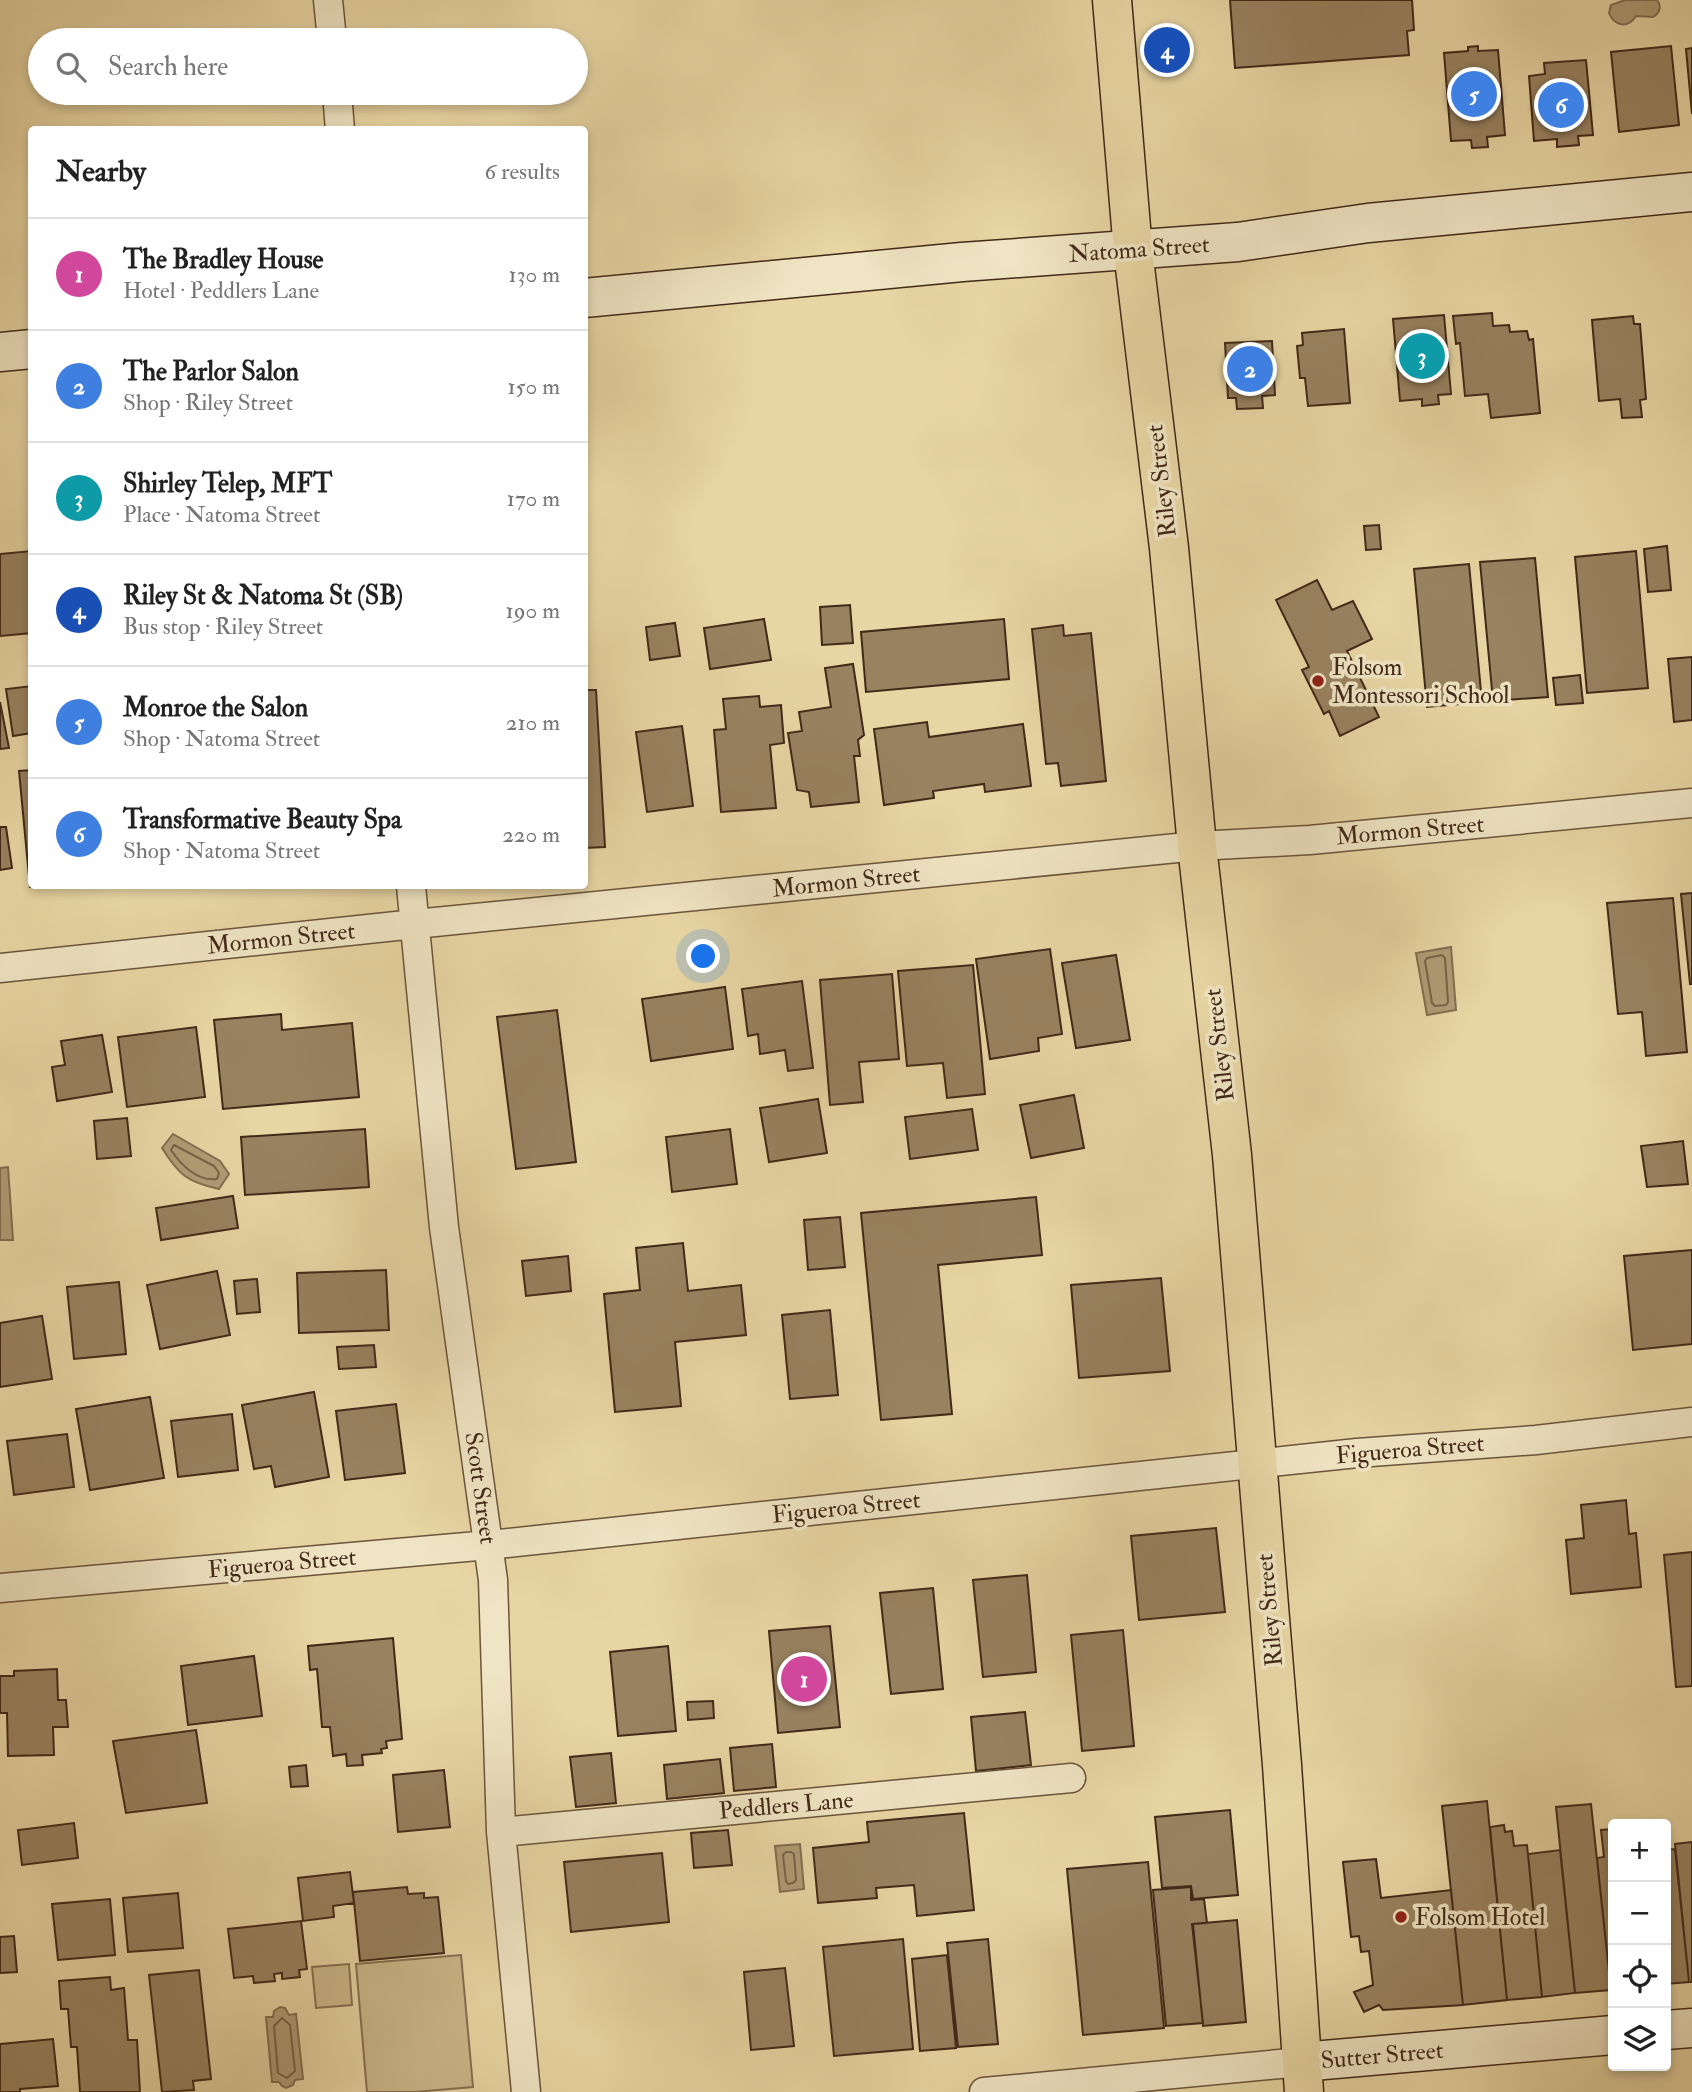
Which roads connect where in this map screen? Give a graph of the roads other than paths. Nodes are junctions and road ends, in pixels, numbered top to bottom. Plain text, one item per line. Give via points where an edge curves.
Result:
1 (328, 0) edge
2 (1112, 0) edge
3 (331, 28) edge
4 (338, 105) edge
5 (340, 126) edge
6 (1692, 192) edge
7 (1133, 251) junction
8 (588, 298) edge
9 (28, 349) edge
10 (0, 352) edge
11 (1692, 803) edge
12 (1197, 846) junction
13 (411, 889) edge
14 (415, 924) junction
15 (0, 968) edge
16 (1692, 1422) edge
17 (1258, 1463) junction
18 (489, 1545) junction
19 (0, 1588) edge
20 (1071, 1778) dead end
21 (501, 1832) junction
22 (1692, 2028) edge
23 (1671, 2030) edge
24 (1608, 2036) edge
25 (1302, 2077) edge
26 (526, 2092) edge
27 (984, 2092) edge

1 - 3 street
2 - 7 main road, Riley Street
4 - 5 street
6 - 7 street, Natoma Street
7 - 8 street, Natoma Street via 962,262
7 - 12 main road, Riley Street via 1170,560
9 - 10 street
11 - 12 street, Mormon Street
12 - 14 street, Mormon Street
12 - 17 main road, Riley Street via 1232,1155
13 - 14 street, Scott Street
14 - 15 street, Mormon Street
14 - 18 street, Scott Street via 444,1227
16 - 17 street, Figueroa Street
17 - 18 street, Figueroa Street
17 - 25 main road, Riley Street
18 - 19 street, Figueroa Street
18 - 21 street, Scott Street
20 - 21 street, Peddlers Lane
21 - 26 street, Scott Street
22 - 23 street
24 - 25 street, Sutter Street
25 - 27 street, Sutter Street

